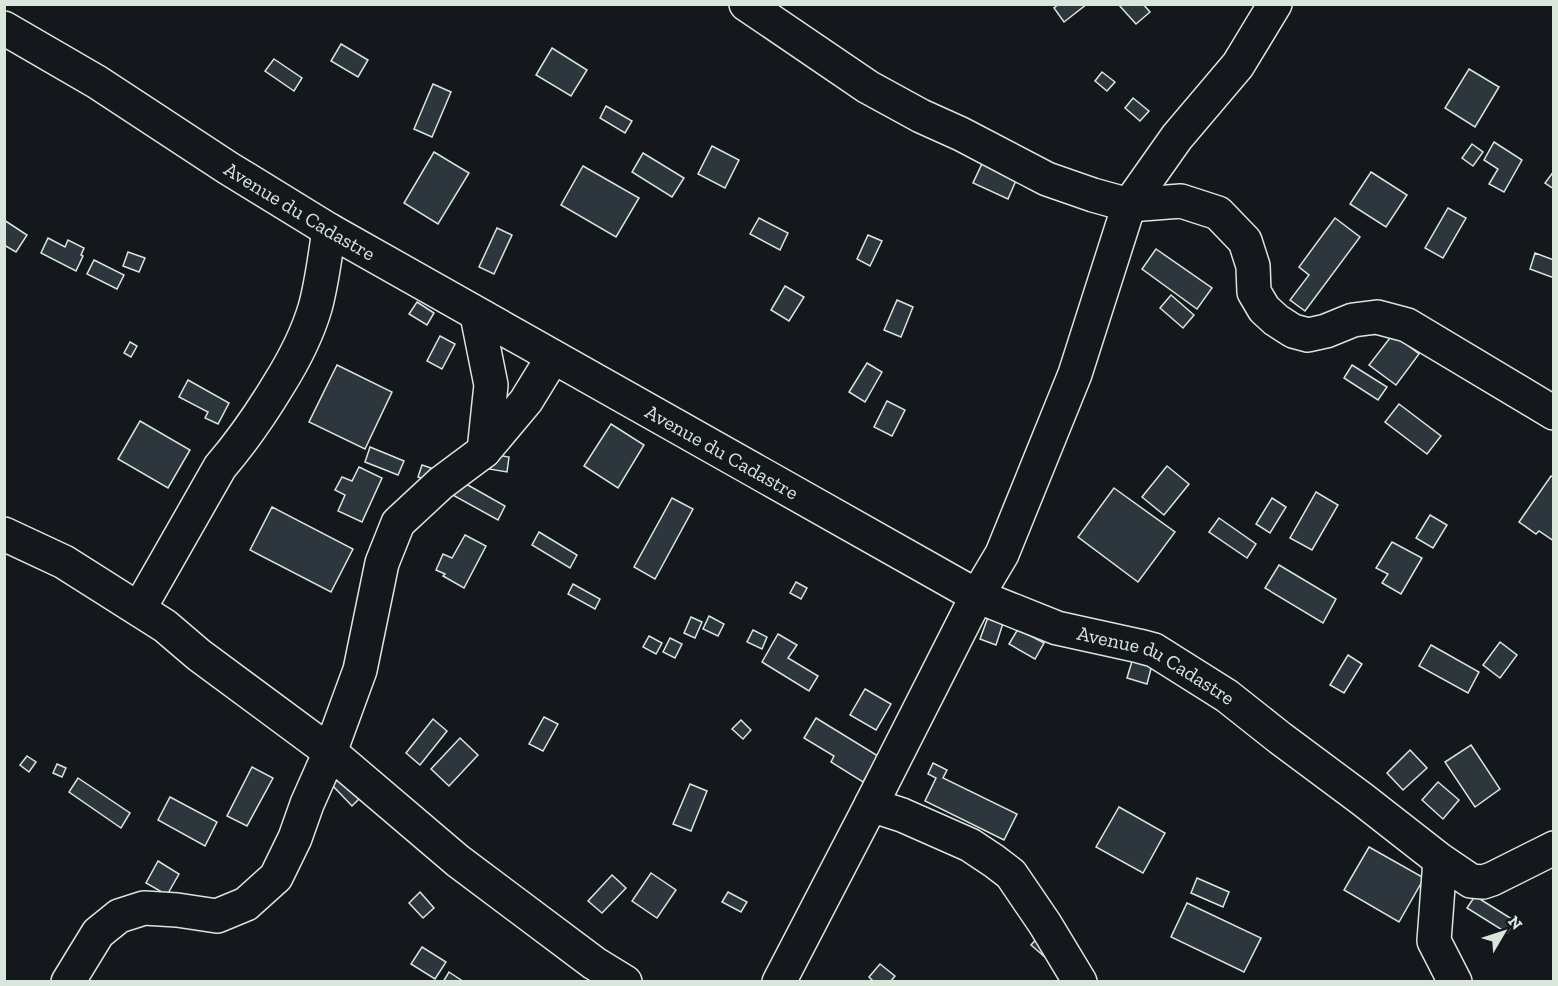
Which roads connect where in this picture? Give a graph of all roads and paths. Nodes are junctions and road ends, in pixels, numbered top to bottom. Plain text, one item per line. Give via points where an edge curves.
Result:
1 (746, 4) edge
2 (1275, 4) edge
3 (4, 28) edge
4 (1128, 205) junction
5 (329, 230) junction
6 (477, 315) junction
7 (553, 357) junction
8 (1554, 413) edge
9 (483, 452) junction
10 (4, 534) edge
11 (977, 596) junction
12 (139, 609) junction
13 (330, 752) junction
14 (871, 805) junction
15 (1554, 848) edge
16 (1440, 860) junction
17 (68, 981) edge
18 (625, 981) edge
19 (779, 981) edge
20 (1080, 981) edge
21 (1455, 981) edge

1 - 4 street via 868,87 921,116 1047,179
2 - 4 street via 1238,65 1177,137
3 - 5 street, Avenue du Cadastre via 97,81
4 - 8 street via 1181,201 1218,213 1245,241 1254,291 1264,309 1293,332 1308,335 1353,320 1377,317 1407,325
4 - 11 street via 1075,374 1002,554
5 - 6 street, Avenue du Cadastre
5 - 12 street via 316,305 295,358 258,419 220,467
6 - 7 street, Avenue du Cadastre
6 - 9 street via 491,385
7 - 9 street via 526,401
7 - 11 street, Avenue du Cadastre
9 - 13 street via 441,483 398,523 382,563 360,670
10 - 12 street via 64,562
11 - 14 street
11 - 16 street, Avenue du Cadastre via 1057,628 1154,650 1227,696
12 - 13 street
13 - 17 street via 276,877 246,904 217,916 144,908 119,916 98,933
13 - 18 street via 459,861 594,963
14 - 19 street
14 - 20 street via 970,845 1011,874
15 - 16 street, Avenue du Cadastre via 1483,882 1471,881
16 - 21 street via 1434,941

